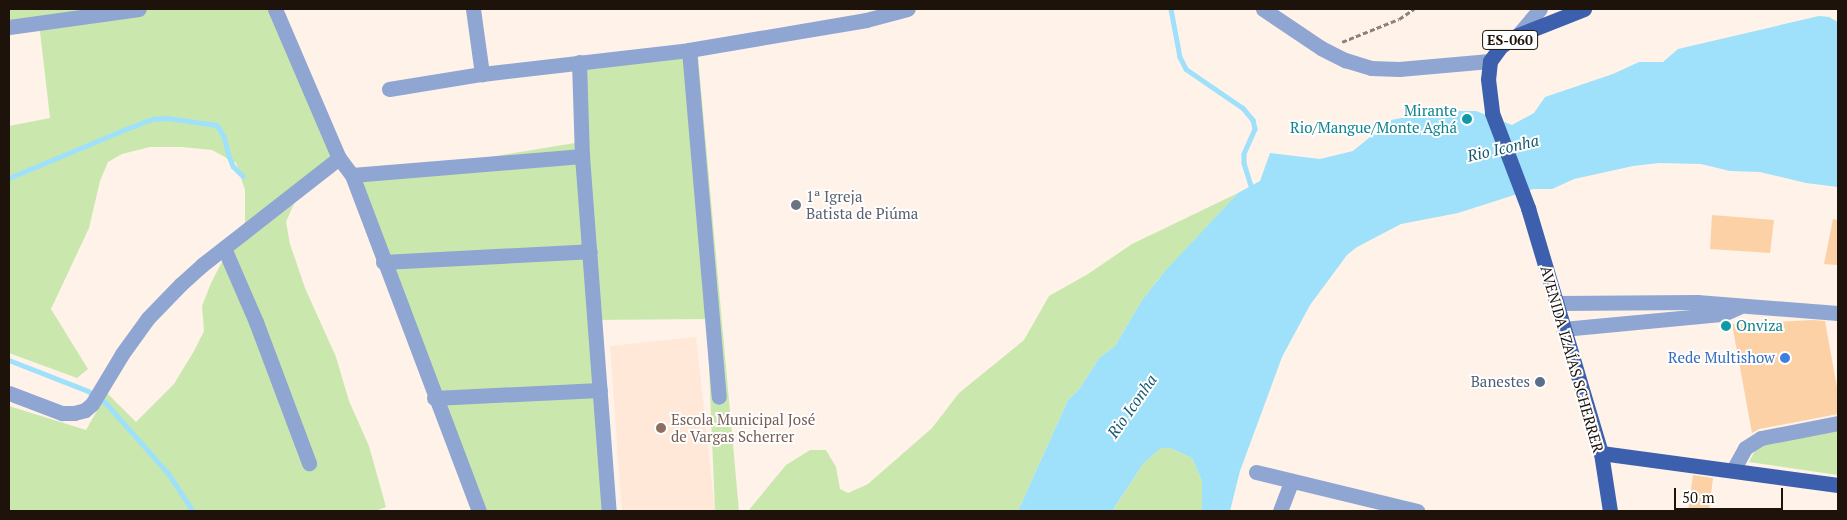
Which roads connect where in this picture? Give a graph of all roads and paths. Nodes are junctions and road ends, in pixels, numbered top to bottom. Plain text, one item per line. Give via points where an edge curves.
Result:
1 (139, 9) edge
2 (275, 9) edge
3 (473, 9) edge
4 (908, 9) edge
5 (1263, 9) edge
6 (1414, 9) edge
7 (1540, 9) edge
8 (1584, 9) edge
9 (9, 27) edge
10 (1518, 35) junction
11 (1321, 48) junction
12 (689, 50) junction
13 (1490, 61) junction
14 (579, 62) junction
15 (482, 74) junction
16 (389, 89) dead end
17 (582, 156) junction
18 (339, 158) junction
19 (352, 175) junction
20 (224, 248) junction
21 (590, 251) junction
22 (383, 262) junction
23 (1557, 303) junction
24 (1698, 308) junction
25 (1838, 313) edge
26 (1563, 329) junction
27 (600, 390) junction
28 (9, 393) edge
29 (719, 397) dead end
30 (434, 398) junction
31 (1838, 423) edge
32 (1601, 453) junction
33 (309, 463) dead end
34 (1733, 470) junction
35 (1256, 472) dead end
36 (1291, 482) junction
37 (1838, 485) edge
38 (1395, 508) edge
39 (479, 511) edge
40 (609, 511) edge
41 (1280, 511) edge
42 (1417, 511) edge
43 (1610, 511) edge

1 - 9 street
2 - 18 street
3 - 15 street
4 - 12 street via 866,20
5 - 11 street
6 - 11 path via 1370,32
7 - 10 street
8 - 10 main road, ES-060
10 - 13 main road, ES-060 via 1501,46
11 - 13 street via 1371,68 1399,69
12 - 14 street
12 - 29 street
13 - 23 main road, AVENIDA IZAÍAS SCHERRER / ES-060 via 1488,79 1492,113 1528,208
14 - 15 street
14 - 17 street
15 - 16 street
17 - 19 street
17 - 21 street
18 - 19 street
18 - 20 street
19 - 22 street
20 - 28 street via 148,318 85,410 62,413
20 - 33 street via 256,322
21 - 22 street
21 - 27 street
22 - 30 street
23 - 24 street
23 - 26 main road, AVENIDA IZAÍAS SCHERRER / ES-060
24 - 25 street via 1727,303 1738,307
24 - 26 street
26 - 32 main road, AVENIDA IZAÍAS SCHERRER / ES-060
27 - 30 street
27 - 40 street
30 - 39 street
31 - 34 street via 1761,438 1745,448
32 - 34 main road
32 - 43 main road, AVENIDA IZAÍAS SCHERRER / ES-060
34 - 37 main road
35 - 36 street
36 - 38 street
36 - 41 street
38 - 42 street

